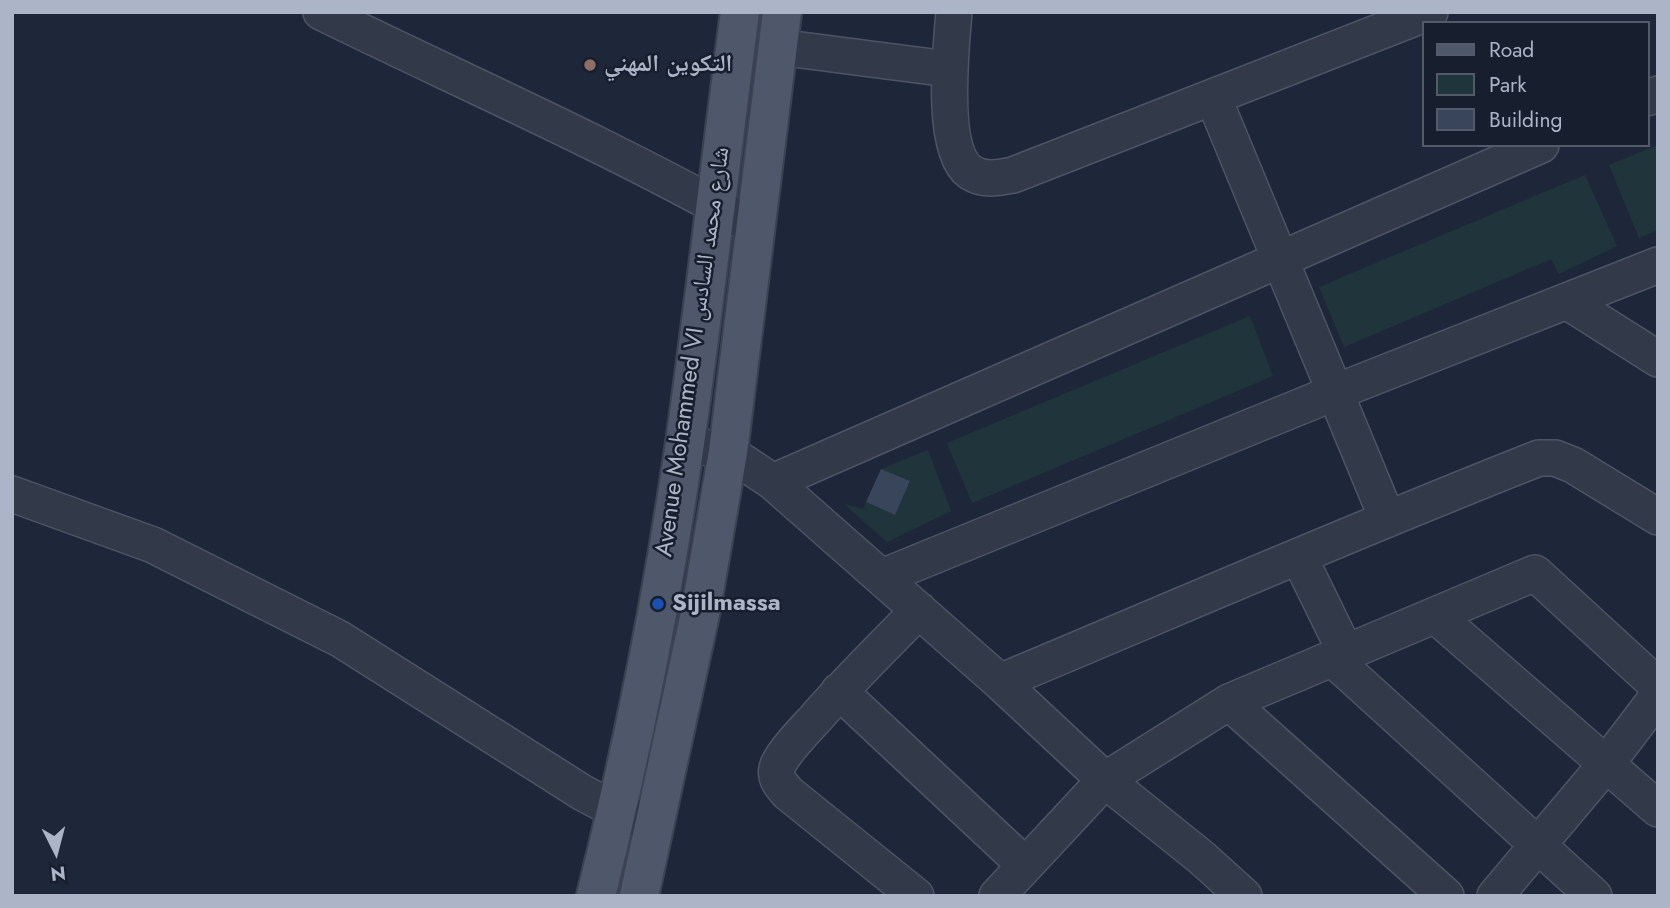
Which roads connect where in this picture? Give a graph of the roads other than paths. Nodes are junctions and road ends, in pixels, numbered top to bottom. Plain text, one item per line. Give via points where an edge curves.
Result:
1 (321, 12) edge
2 (740, 12) edge
3 (954, 12) edge
4 (1430, 12) edge
5 (780, 30) edge
6 (948, 69) junction
7 (1213, 97) junction
8 (1536, 147) edge
9 (715, 205) junction
10 (756, 228) junction
11 (1281, 260) junction
12 (1656, 268) edge
13 (1568, 302) junction
14 (1658, 359) edge
15 (1336, 392) junction
16 (685, 443) junction
17 (728, 452) junction
18 (773, 482) junction
19 (12, 494) edge
20 (1658, 517) edge
21 (1387, 518) junction
22 (1299, 557) junction
23 (882, 578) junction
24 (919, 610) junction
25 (1436, 616) junction
26 (1339, 655) junction
27 (1000, 682) junction
28 (1658, 686) edge
29 (839, 691) junction
30 (1658, 696) edge
31 (1229, 702) junction
32 (1607, 763) junction
33 (1105, 780) junction
34 (1658, 809) edge
35 (617, 811) junction
36 (655, 825) junction
37 (1540, 844) junction
38 (1025, 865) junction
39 (596, 896) edge
40 (639, 896) edge
41 (916, 896) edge
42 (997, 896) edge
43 (1244, 896) edge
44 (1446, 896) edge
45 (1495, 896) edge
46 (1594, 896) edge

1 - 9 street
2 - 9 main road, Avenue Mohammed VI شارع محمد السادس
3 - 6 street
4 - 7 street
5 - 6 street
5 - 10 main road, Avenue Mohammed VI شارع محمد السادس
6 - 7 street via 959,161 988,179 1013,175
7 - 11 street
8 - 11 street
9 - 10 street
9 - 16 main road, Avenue Mohammed VI شارع محمد السادس
10 - 17 main road, Avenue Mohammed VI شارع محمد السادس
11 - 15 street
11 - 18 street
12 - 13 street
13 - 14 street
13 - 15 street
15 - 21 street
15 - 23 street
16 - 17 street
16 - 35 main road, Avenue Mohammed VI شارع محمد السادس
17 - 18 street
17 - 36 main road, Avenue Mohammed VI شارع محمد السادس via 701,609
18 - 23 street
19 - 35 street via 153,545 340,639
20 - 21 street via 1555,457 1539,458
21 - 22 street
22 - 26 street
22 - 27 street
23 - 24 street
24 - 27 street
24 - 29 street
25 - 26 street
25 - 28 street via 1535,573
25 - 32 street
26 - 31 street
26 - 37 street
27 - 33 street
29 - 38 street
29 - 41 street via 778,766 779,784
30 - 32 street
31 - 33 street
31 - 44 street
32 - 34 street
32 - 37 street
33 - 38 street
33 - 43 street
35 - 36 street
35 - 39 main road, Avenue Mohammed VI شارع محمد السادس
36 - 40 main road, Avenue Mohammed VI شارع محمد السادس
37 - 45 street
37 - 46 street
38 - 42 street

